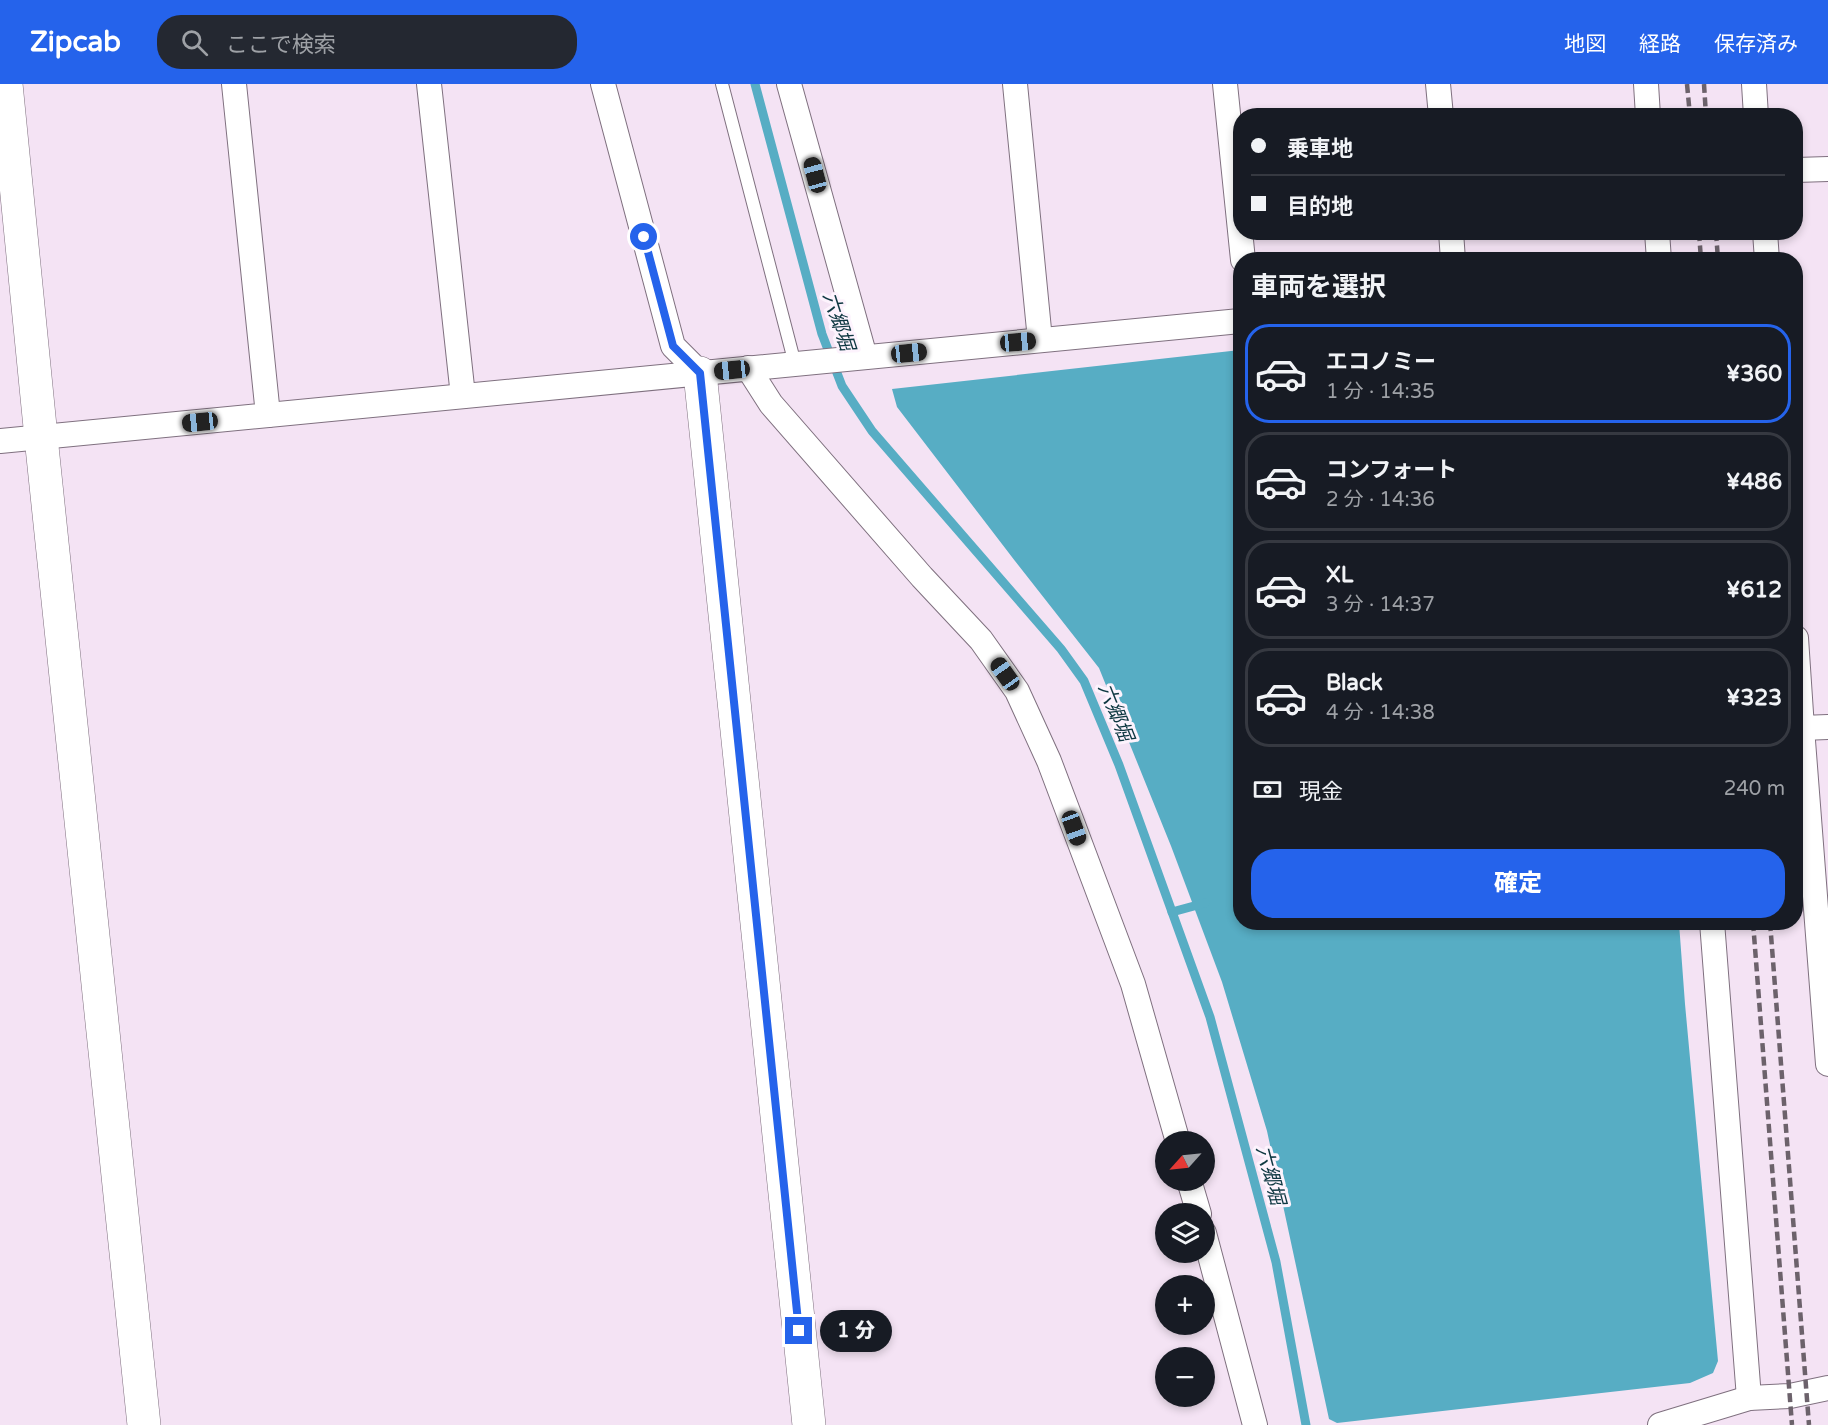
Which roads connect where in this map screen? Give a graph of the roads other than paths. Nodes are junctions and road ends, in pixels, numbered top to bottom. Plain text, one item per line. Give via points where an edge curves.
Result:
1 (6, 84) edge
2 (234, 84) edge
3 (429, 84) edge
4 (603, 84) edge
5 (722, 84) edge
6 (789, 84) edge
7 (1015, 84) edge
8 (1225, 84) edge
9 (1438, 84) edge
10 (1646, 84) edge
11 (1754, 84) edge
12 (1440, 108) edge
13 (1648, 108) edge
14 (1756, 108) edge
15 (1233, 162) edge
16 (1828, 169) edge
17 (1803, 170) edge
18 (1233, 322) edge
19 (1040, 340) junction
20 (865, 357) junction
21 (795, 364) junction
22 (748, 368) junction
23 (700, 373) junction
24 (463, 396) junction
25 (267, 415) junction
26 (41, 437) junction
27 (0, 441) edge
28 (1828, 727) edge
29 (1803, 728) edge
30 (1803, 741) edge
31 (1713, 930) edge
32 (1828, 1058) edge
33 (1828, 1064) edge
34 (1175, 1131) edge
35 (1212, 1263) edge
36 (1828, 1388) edge
37 (1749, 1398) junction
38 (144, 1425) edge
39 (808, 1425) edge
40 (1255, 1425) edge
41 (1660, 1425) edge

1 - 26 street
2 - 25 street
3 - 24 street
4 - 23 street via 673,346
5 - 21 lane
6 - 20 street
7 - 19 street
8 - 15 street
9 - 12 street
10 - 13 street
11 - 14 street
16 - 17 street
18 - 19 street
19 - 20 street
20 - 21 street
21 - 22 street
22 - 23 street
22 - 34 street via 771,404 981,640 1017,691 1049,761 1132,984
23 - 24 street
23 - 39 street
24 - 25 street
25 - 26 street
26 - 27 street
26 - 38 street
28 - 29 street
30 - 32 street
31 - 37 street
32 - 33 street
35 - 40 street
36 - 37 street via 1790,1396
37 - 41 street

